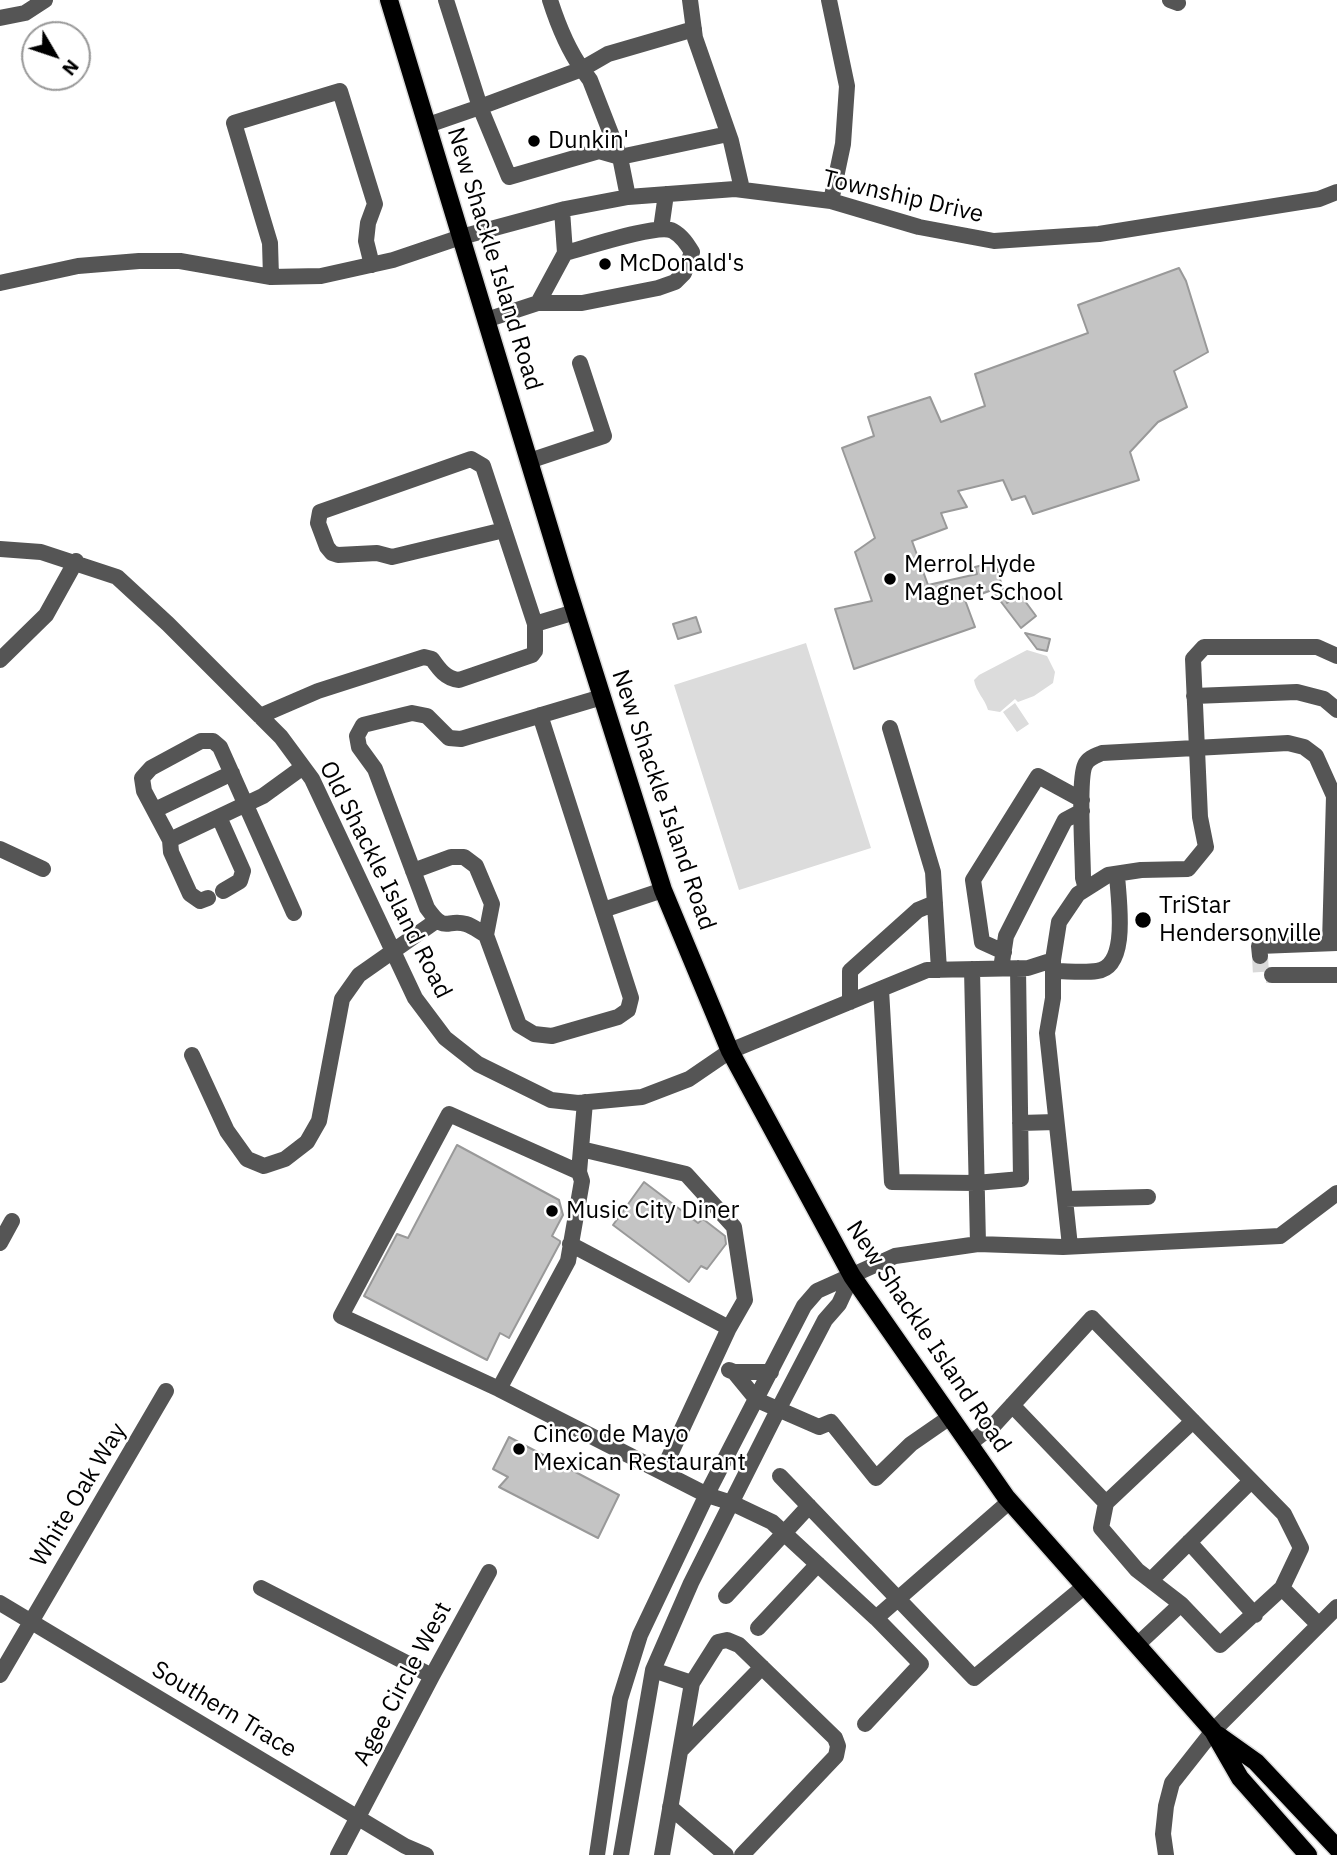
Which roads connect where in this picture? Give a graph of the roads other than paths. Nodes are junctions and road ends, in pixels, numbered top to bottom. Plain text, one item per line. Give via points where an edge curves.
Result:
1 (44, 0) edge
2 (389, 0) edge
3 (446, 0) edge
4 (550, 0) edge
5 (690, 0) edge
6 (829, 0) edge
7 (0, 18) edge
8 (694, 29) junction
9 (582, 69) junction
10 (480, 107) junction
11 (428, 125) junction
12 (729, 134) junction
13 (620, 157) junction
14 (742, 189) junction
15 (1337, 192) edge
16 (666, 194) junction
17 (628, 197) junction
18 (831, 201) junction
19 (562, 210) junction
20 (661, 229) junction
21 (461, 237) junction
22 (565, 253) junction
23 (372, 265) junction
24 (271, 277) junction
25 (0, 283) edge
26 (538, 303) junction
27 (486, 320) junction
28 (580, 363) dead end
29 (529, 461) junction
30 (504, 530) junction
31 (0, 549) edge
32 (76, 561) junction
33 (575, 612) junction
34 (535, 624) junction
35 (1337, 656) edge
36 (0, 660) edge
37 (1194, 696) junction
38 (602, 697) junction
39 (1337, 710) edge
40 (540, 715) junction
41 (260, 716) junction
42 (890, 729) dead end
43 (1197, 748) junction
44 (303, 767) junction
45 (232, 772) junction
46 (1336, 795) edge
47 (246, 804) junction
48 (1082, 806) junction
49 (155, 810) junction
50 (219, 817) junction
51 (170, 840) junction
52 (0, 849) edge
53 (43, 869) dead end
54 (413, 871) junction
55 (1117, 874) junction
56 (1086, 889) junction
57 (663, 890) junction
58 (1335, 901) edge
59 (935, 903) junction
60 (603, 910) junction
61 (294, 914) dead end
62 (436, 921) junction
63 (486, 936) junction
64 (1334, 943) edge
65 (1260, 951) dead end
66 (392, 953) junction
67 (1008, 963) junction
68 (1053, 965) junction
69 (972, 969) junction
70 (939, 970) junction
71 (1272, 975) dead end
72 (1337, 975) edge
73 (881, 989) junction
74 (850, 1002) junction
75 (730, 1051) junction
76 (192, 1055) dead end
77 (586, 1102) junction
78 (1056, 1122) junction
79 (1020, 1123) junction
80 (581, 1149) junction
81 (579, 1172) junction
82 (976, 1183) junction
83 (1337, 1193) edge
84 (1148, 1197) dead end
85 (1065, 1199) junction
86 (12, 1221) dead end
87 (0, 1243) edge
88 (570, 1244) junction
89 (978, 1244) junction
90 (1070, 1246) junction
91 (852, 1276) junction
92 (729, 1328) junction
93 (714, 1364) junction
94 (734, 1372) junction
95 (771, 1372) junction
96 (499, 1389) junction
97 (166, 1391) dead end
98 (757, 1400) junction
99 (1012, 1405) junction
100 (778, 1410) junction
101 (950, 1417) junction
102 (1192, 1421) junction
103 (969, 1444) junction
104 (662, 1472) junction
105 (780, 1476) dead end
106 (1251, 1480) junction
107 (707, 1494) junction
108 (1010, 1502) junction
109 (732, 1503) junction
110 (1107, 1503) junction
111 (809, 1506) junction
112 (784, 1533) junction
113 (1189, 1542) junction
114 (818, 1564) junction
115 (489, 1572) dead end
116 (1151, 1580) junction
117 (1085, 1586) junction
118 (261, 1588) dead end
119 (1282, 1588) junction
120 (726, 1596) dead end
121 (900, 1598) junction
122 (0, 1603) edge
123 (1181, 1604) junction
124 (1337, 1607) edge
125 (1255, 1615) junction
126 (876, 1618) junction
127 (30, 1621) junction
128 (1319, 1625) junction
129 (758, 1628) dead end
130 (1137, 1645) junction
131 (762, 1667) junction
132 (653, 1670) junction
133 (0, 1675) edge
134 (432, 1676) junction
135 (692, 1683) junction
136 (865, 1724) dead end
137 (1213, 1731) junction
138 (680, 1751) junction
139 (670, 1807) junction
140 (359, 1817) junction
141 (1337, 1848) edge
142 (338, 1855) edge
143 (426, 1855) edge
144 (597, 1855) edge
145 (621, 1855) edge
146 (662, 1855) edge
147 (726, 1855) edge
148 (742, 1855) edge
149 (1166, 1855) edge
150 (1308, 1855) edge

1 - 7 street via 25,12
2 - 11 main road, New Shackle Island Road
3 - 10 street
4 - 9 street via 567,45
5 - 8 street
6 - 18 street via 847,86 843,144
8 - 9 street via 608,54
8 - 12 street
9 - 10 street
9 - 13 street
10 - 11 street
10 - 13 street via 509,177 599,151
11 - 21 main road, New Shackle Island Road
12 - 13 street
12 - 14 street
13 - 17 street
14 - 16 street, Township Drive
14 - 18 street, Township Drive
15 - 18 street, Township Drive via 1178,223 994,241 919,228
16 - 17 street, Township Drive
16 - 20 street
17 - 19 street, Township Drive
19 - 21 street, Township Drive
19 - 22 street
20 - 22 street
20 - 26 street via 684,239 692,252 675,282 582,303
21 - 23 street, Township Drive
21 - 27 main road, New Shackle Island Road
22 - 26 street
23 - 24 street, Township Drive via 321,276
23 - 24 street via 366,241 375,204 340,91 234,123 270,243
24 - 25 street, Township Drive via 180,261 139,261 78,266
26 - 27 street
27 - 29 main road, New Shackle Island Road
28 - 29 street via 604,436
29 - 33 main road, New Shackle Island Road
30 - 30 street via 483,466 471,459 326,509 318,516 327,547 338,555 392,557
30 - 34 street
31 - 32 street, Old Shackle Island Road
32 - 36 street via 46,615
32 - 41 street, Old Shackle Island Road via 117,577
33 - 34 street
33 - 38 main road, New Shackle Island Road
34 - 41 street via 532,655 471,676 453,680 424,657 318,691
35 - 37 street via 1317,647 1203,647 1193,659
37 - 39 street via 1297,692 1324,699
37 - 43 street
38 - 40 street
38 - 57 main road, New Shackle Island Road
40 - 54 street via 461,739 449,738 427,716 412,713 363,725 357,736 359,747 376,769
40 - 60 street
41 - 44 street, Old Shackle Island Road
42 - 59 street via 933,872
43 - 46 street via 1287,743 1304,747 1316,756
43 - 48 street via 1102,753 1090,758 1083,767
43 - 55 street via 1206,847 1188,869
44 - 47 street
44 - 66 street, Old Shackle Island Road
45 - 47 street
45 - 49 street
45 - 49 street via 220,747 214,741 201,741 150,768 142,778
46 - 58 street
47 - 50 street
47 - 61 street
48 - 56 street
48 - 67 street via 1065,820 1006,936
48 - 67 street via 1038,776 974,880 982,942
49 - 51 street
50 - 51 street
50 - 51 street via 243,871 240,881 215,895 200,901 190,894
52 - 53 street
54 - 62 street
54 - 63 street via 450,857 464,857 476,866 492,904
55 - 56 street
55 - 68 street, Old Shackle Island Road via 1119,942 1110,967 1098,972
56 - 68 street via 1059,922
57 - 60 street
57 - 75 main road, New Shackle Island Road
58 - 64 street
59 - 70 street
59 - 74 street via 918,910 850,971
60 - 63 street via 631,998 628,1010 552,1036 534,1034 519,1025
62 - 63 street via 464,923
62 - 66 street
64 - 65 street
66 - 76 street via 359,975 342,999 319,1121 307,1142 285,1158 264,1166 247,1159 226,1131
66 - 77 street, Old Shackle Island Road via 415,999 445,1038 478,1065 551,1100
67 - 68 street, Old Shackle Island Road via 1028,968
67 - 69 street, Old Shackle Island Road
67 - 79 street
68 - 78 street via 1047,1033
69 - 70 street, Old Shackle Island Road
69 - 82 street
70 - 73 street, Old Shackle Island Road
71 - 72 street
73 - 74 street, Old Shackle Island Road
73 - 82 street via 892,1182
74 - 75 street, Old Shackle Island Road
75 - 77 street, Old Shackle Island Road via 689,1079 642,1097
75 - 91 main road, New Shackle Island Road
77 - 80 street
78 - 79 street
78 - 85 street
79 - 82 street via 1021,1179
80 - 81 street
80 - 92 street via 686,1174 734,1227 745,1300
81 - 88 street via 582,1181
81 - 96 street via 449,1114 341,1316
82 - 89 street
83 - 90 street via 1280,1236
84 - 85 street
85 - 90 street
86 - 87 street
88 - 92 street
88 - 96 street via 568,1261
89 - 90 street
89 - 91 street via 895,1256
91 - 95 street via 817,1291 804,1306
91 - 100 street
91 - 101 main road, New Shackle Island Road
92 - 93 street
93 - 94 street
93 - 104 street
94 - 95 street
94 - 98 street
95 - 98 street
96 - 104 street
97 - 127 street, White Oak Way
98 - 100 street
98 - 107 street
99 - 102 street via 1092,1318
99 - 103 street
99 - 110 street
100 - 101 street via 819,1427 831,1422 876,1478
100 - 109 street
101 - 103 main road, New Shackle Island Road
102 - 106 street
102 - 110 street
103 - 108 main road, New Shackle Island Road
104 - 107 street
105 - 111 street
106 - 113 street
106 - 119 street via 1284,1514 1301,1548
107 - 109 street
107 - 144 street via 631,1660 620,1699
108 - 117 main road, New Shackle Island Road
108 - 121 street
109 - 112 street via 772,1522
109 - 132 street
110 - 116 street via 1101,1528
111 - 112 street
111 - 121 street
112 - 114 street
112 - 120 street
113 - 116 street
113 - 125 street
114 - 126 street
114 - 129 street
115 - 134 street, Agee Circle West
116 - 123 street
117 - 121 street via 974,1678
117 - 130 main road, New Shackle Island Road
118 - 134 street
119 - 125 street
119 - 128 street
121 - 126 street
122 - 127 street, Southern Trace
123 - 125 street via 1220,1645
123 - 130 street
124 - 128 street
126 - 136 street via 921,1664
127 - 133 street, White Oak Way
127 - 140 street, Southern Trace
128 - 137 street
130 - 137 main road, New Shackle Island Road
131 - 135 street via 739,1645 718,1642
131 - 138 street
131 - 148 street via 838,1746 836,1756
132 - 135 street
132 - 145 street
134 - 140 street, Agee Circle West
135 - 138 street
137 - 141 main road, New Shackle Island Road via 1256,1762
137 - 149 street via 1172,1783 1163,1834
137 - 150 main road, New Shackle Island Road via 1240,1778
138 - 139 street
139 - 146 street
139 - 147 street
140 - 142 street, Agee Circle West
140 - 143 street, Southern Trace

